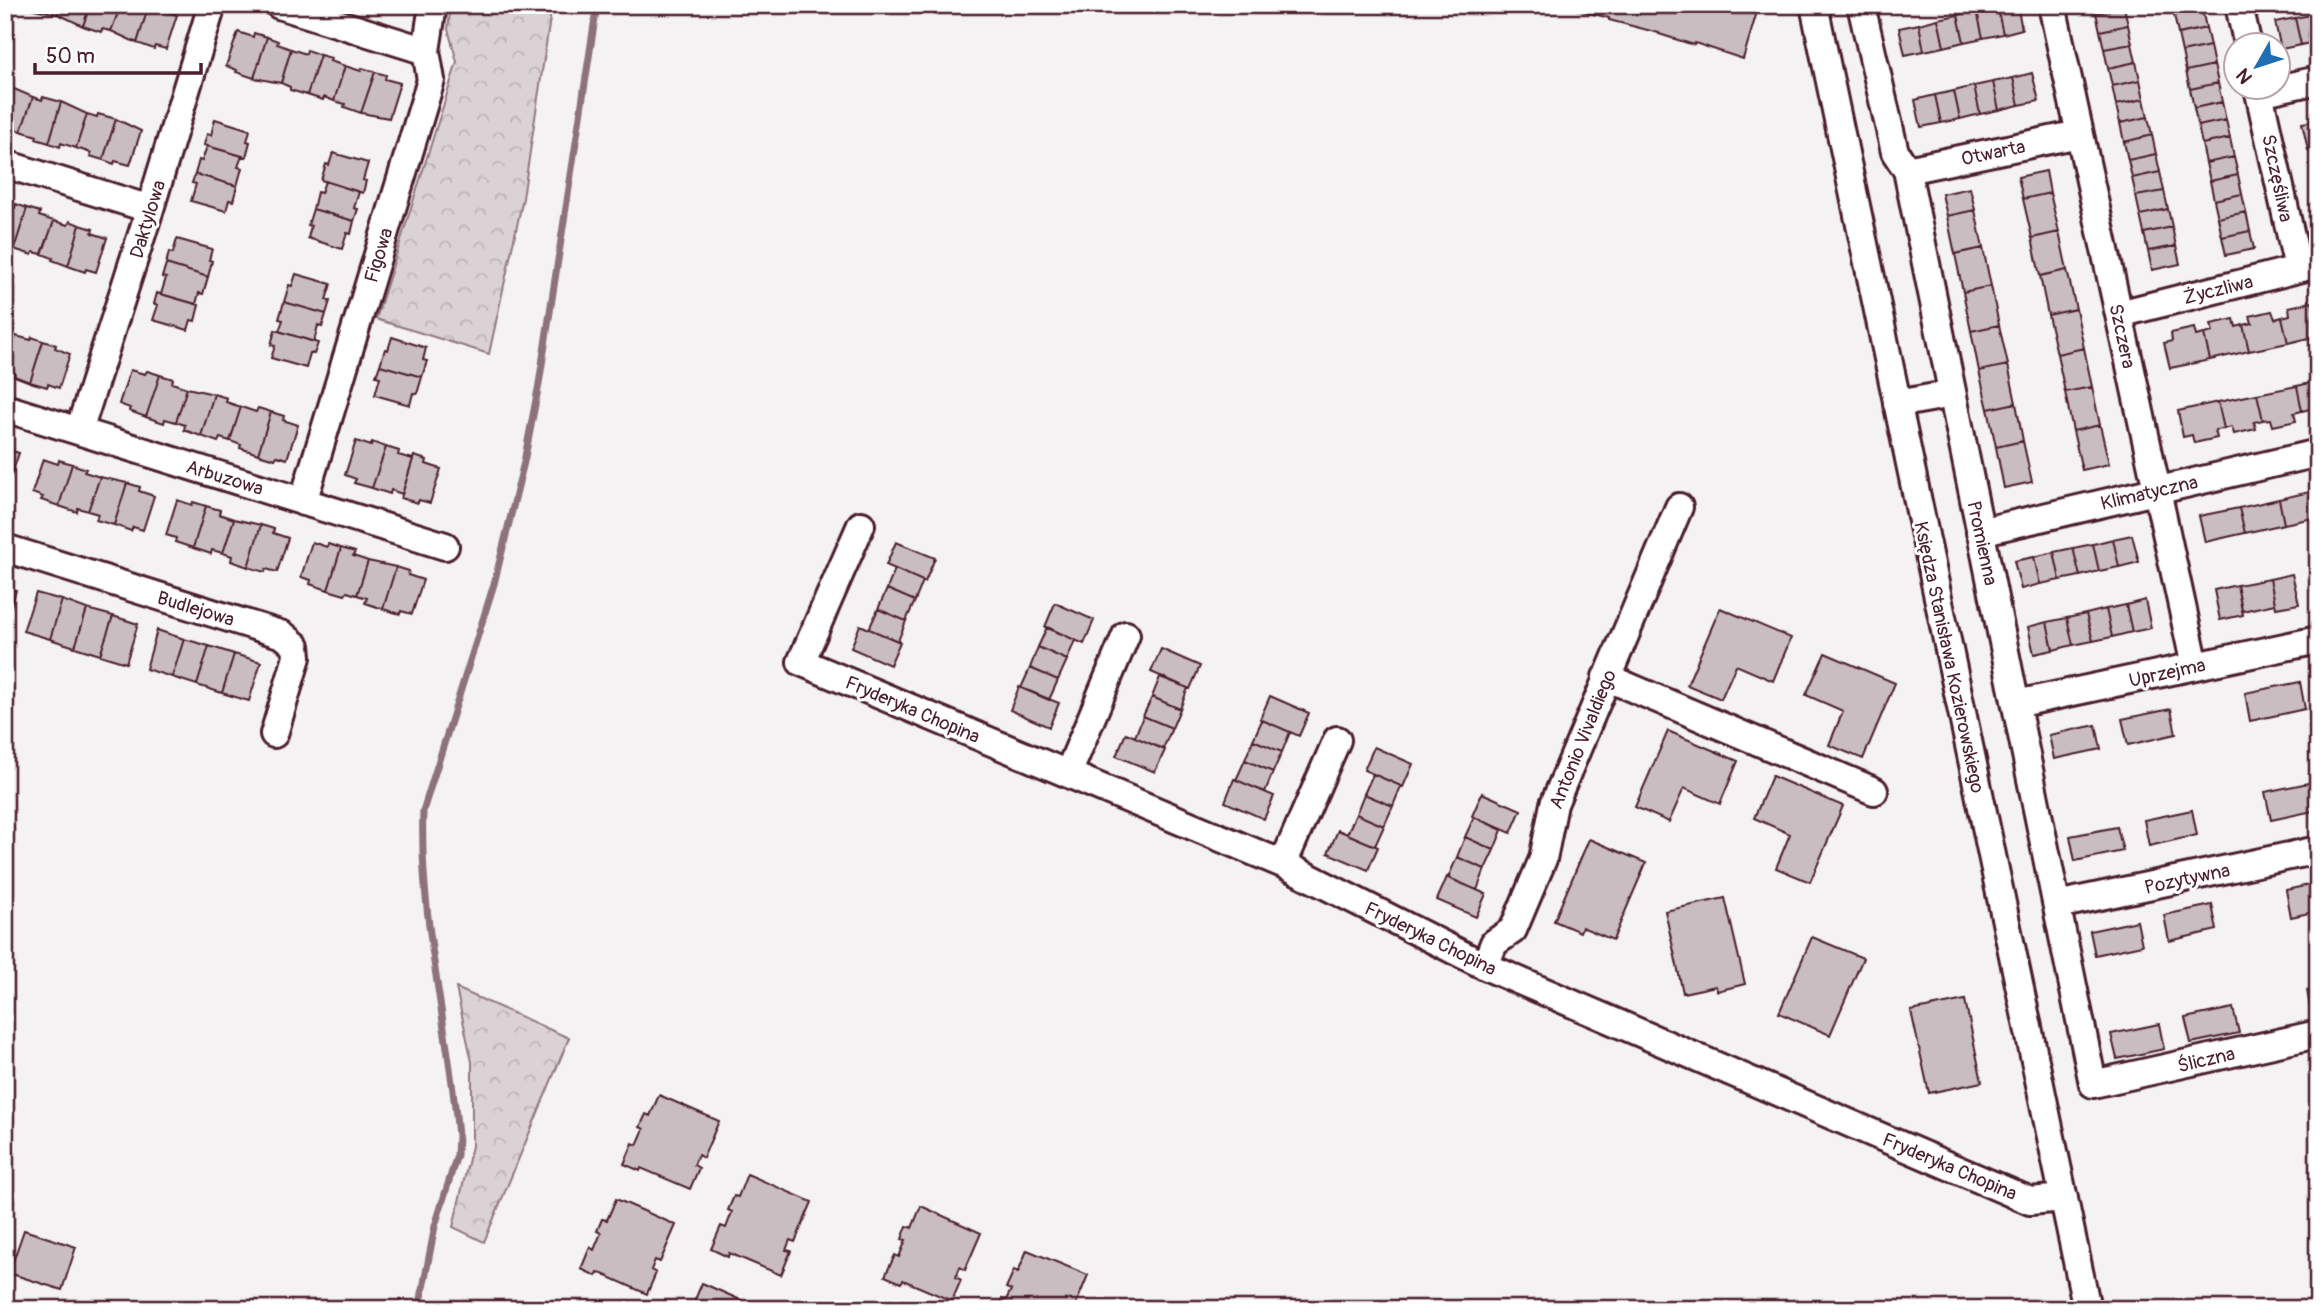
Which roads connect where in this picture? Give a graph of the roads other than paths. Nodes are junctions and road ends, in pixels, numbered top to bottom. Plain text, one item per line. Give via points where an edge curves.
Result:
1 (212, 5) edge
2 (279, 5) edge
3 (433, 5) edge
4 (1814, 5) edge
5 (1861, 5) edge
6 (2052, 5) edge
7 (2239, 5) edge
8 (2245, 32) edge
9 (426, 51) junction
10 (2318, 80) edge
11 (2292, 84) edge
12 (2262, 102) edge
13 (2079, 134) junction
14 (5, 164) edge
15 (1907, 170) junction
16 (150, 209) junction
17 (2308, 266) edge
18 (2119, 314) junction
19 (1952, 394) junction
20 (1897, 404) junction
21 (5, 408) edge
22 (79, 431) junction
23 (2318, 453) edge
24 (2157, 491) junction
25 (303, 502) junction
26 (1679, 507) dead end
27 (861, 525) dead end
28 (1980, 531) junction
29 (445, 546) dead end
30 (5, 548) edge
31 (1126, 635) dead end
32 (2318, 640) edge
33 (2195, 666) junction
34 (1606, 677) junction
35 (2016, 704) junction
36 (274, 734) dead end
37 (1337, 740) dead end
38 (1068, 774) junction
39 (1874, 792) dead end
40 (2318, 850) edge
41 (1283, 864) junction
42 (2057, 905) junction
43 (1485, 966) junction
44 (2318, 1034) edge
45 (2094, 1084) joint
46 (2064, 1198) junction
47 (2087, 1309) edge

1 - 16 street, Daktylowa
2 - 9 street
3 - 9 street, Figowa
4 - 20 street, Księdza Stanisława Kozierowskiego
5 - 15 street, Promienna via 1895,152
6 - 13 street, Szczera
7 - 8 street
9 - 25 street, Figowa via 431,80
10 - 11 street
12 - 17 street, Szczęśliwa
13 - 15 street, Otwarta
13 - 18 street, Szczera
14 - 16 street
15 - 19 street, Promienna
16 - 22 street, Daktylowa
17 - 18 street, Życzliwa
18 - 24 street, Szczera
19 - 20 street
19 - 28 street, Promienna
20 - 46 street, Księdza Stanisława Kozierowskiego
21 - 22 street, Arbuzowa
22 - 25 street, Arbuzowa
23 - 24 street, Klimatyczna
24 - 28 street, Klimatyczna
24 - 33 street, Szczera
25 - 29 street, Arbuzowa
26 - 34 street, Antonio Vivaldiego
27 - 38 street, Fryderyka Chopina via 801,662
28 - 35 street, Promienna
30 - 36 street, Budlejowa via 283,635 296,646 297,657
31 - 38 street
32 - 33 street, Uprzejma
33 - 35 street, Uprzejma
34 - 39 street
34 - 43 street, Antonio Vivaldiego via 1554,804 1543,859 1513,930 1494,943
35 - 42 street, Promienna
37 - 41 street
38 - 41 street, Fryderyka Chopina
40 - 42 street, Pozytywna
41 - 43 street, Fryderyka Chopina
42 - 45 street, Promienna
43 - 46 street, Fryderyka Chopina via 2030,1201
44 - 45 street, Śliczna
46 - 47 street, Księdza Stanisława Kozierowskiego

